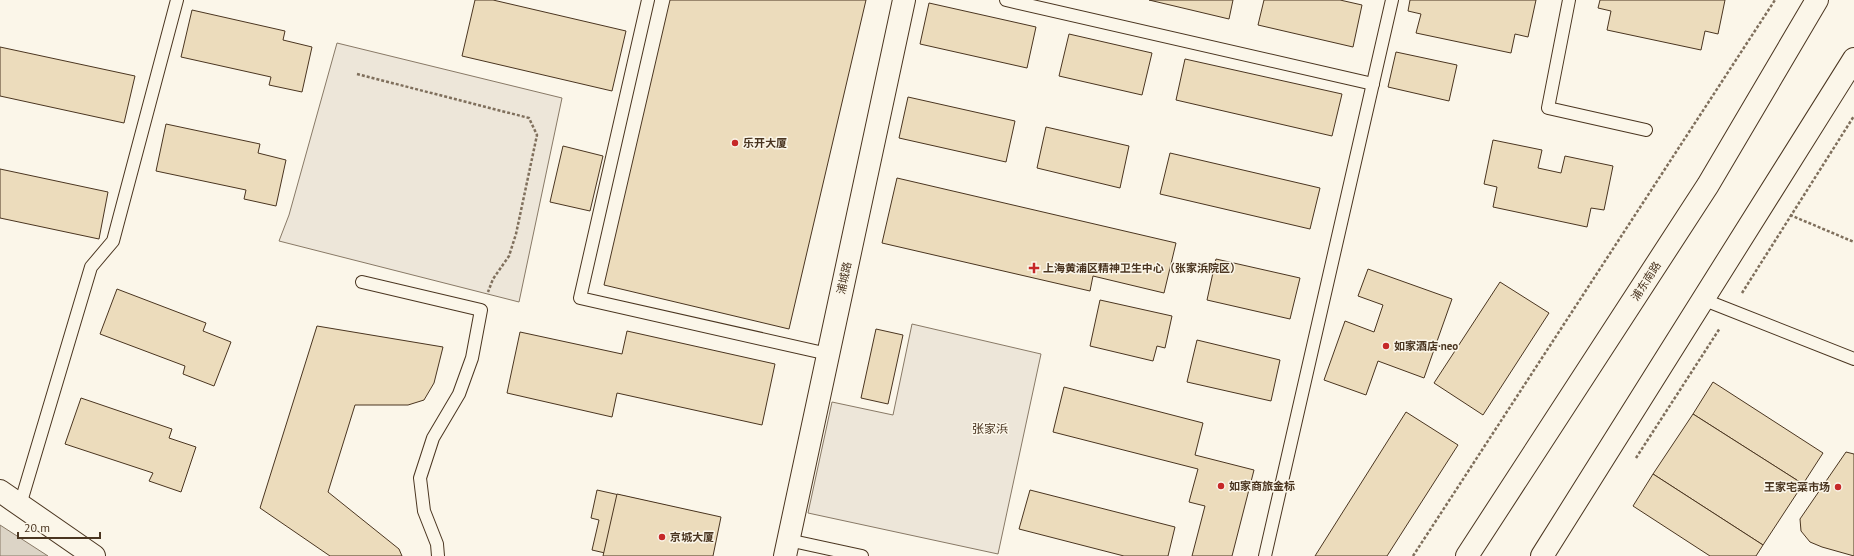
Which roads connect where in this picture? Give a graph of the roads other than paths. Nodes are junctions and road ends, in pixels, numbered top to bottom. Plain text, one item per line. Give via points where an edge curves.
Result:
1 (177, 0) edge
2 (647, 0) edge
3 (904, 0) edge
4 (1006, 0) edge
5 (1392, 0) edge
6 (1569, 0) edge
7 (1816, 0) edge
8 (1854, 59) edge
9 (1373, 84) junction
10 (1646, 130) dead end
11 (362, 282) dead end
12 (1702, 298) junction
13 (828, 354) junction
14 (1854, 359) edge
15 (0, 490) edge
16 (20, 505) junction
17 (787, 548) edge
18 (94, 556) edge
19 (438, 556) edge
20 (862, 556) edge
21 (1265, 556) edge
22 (1467, 556) edge
23 (1542, 556) edge

1 - 16 lane via 113,241 92,267
2 - 13 lane via 580,298
3 - 13 main road, 浦城路
4 - 9 lane
5 - 9 lane
6 - 10 lane via 1548,108
7 - 22 main road, 浦东南路 via 1708,185
8 - 12 main road
9 - 21 lane
11 - 19 lane via 481,310 472,358 459,394 433,438 420,478 424,511 437,544
12 - 14 lane
12 - 23 main road
13 - 17 main road, 浦城路
15 - 16 main road
16 - 18 main road
17 - 20 lane

